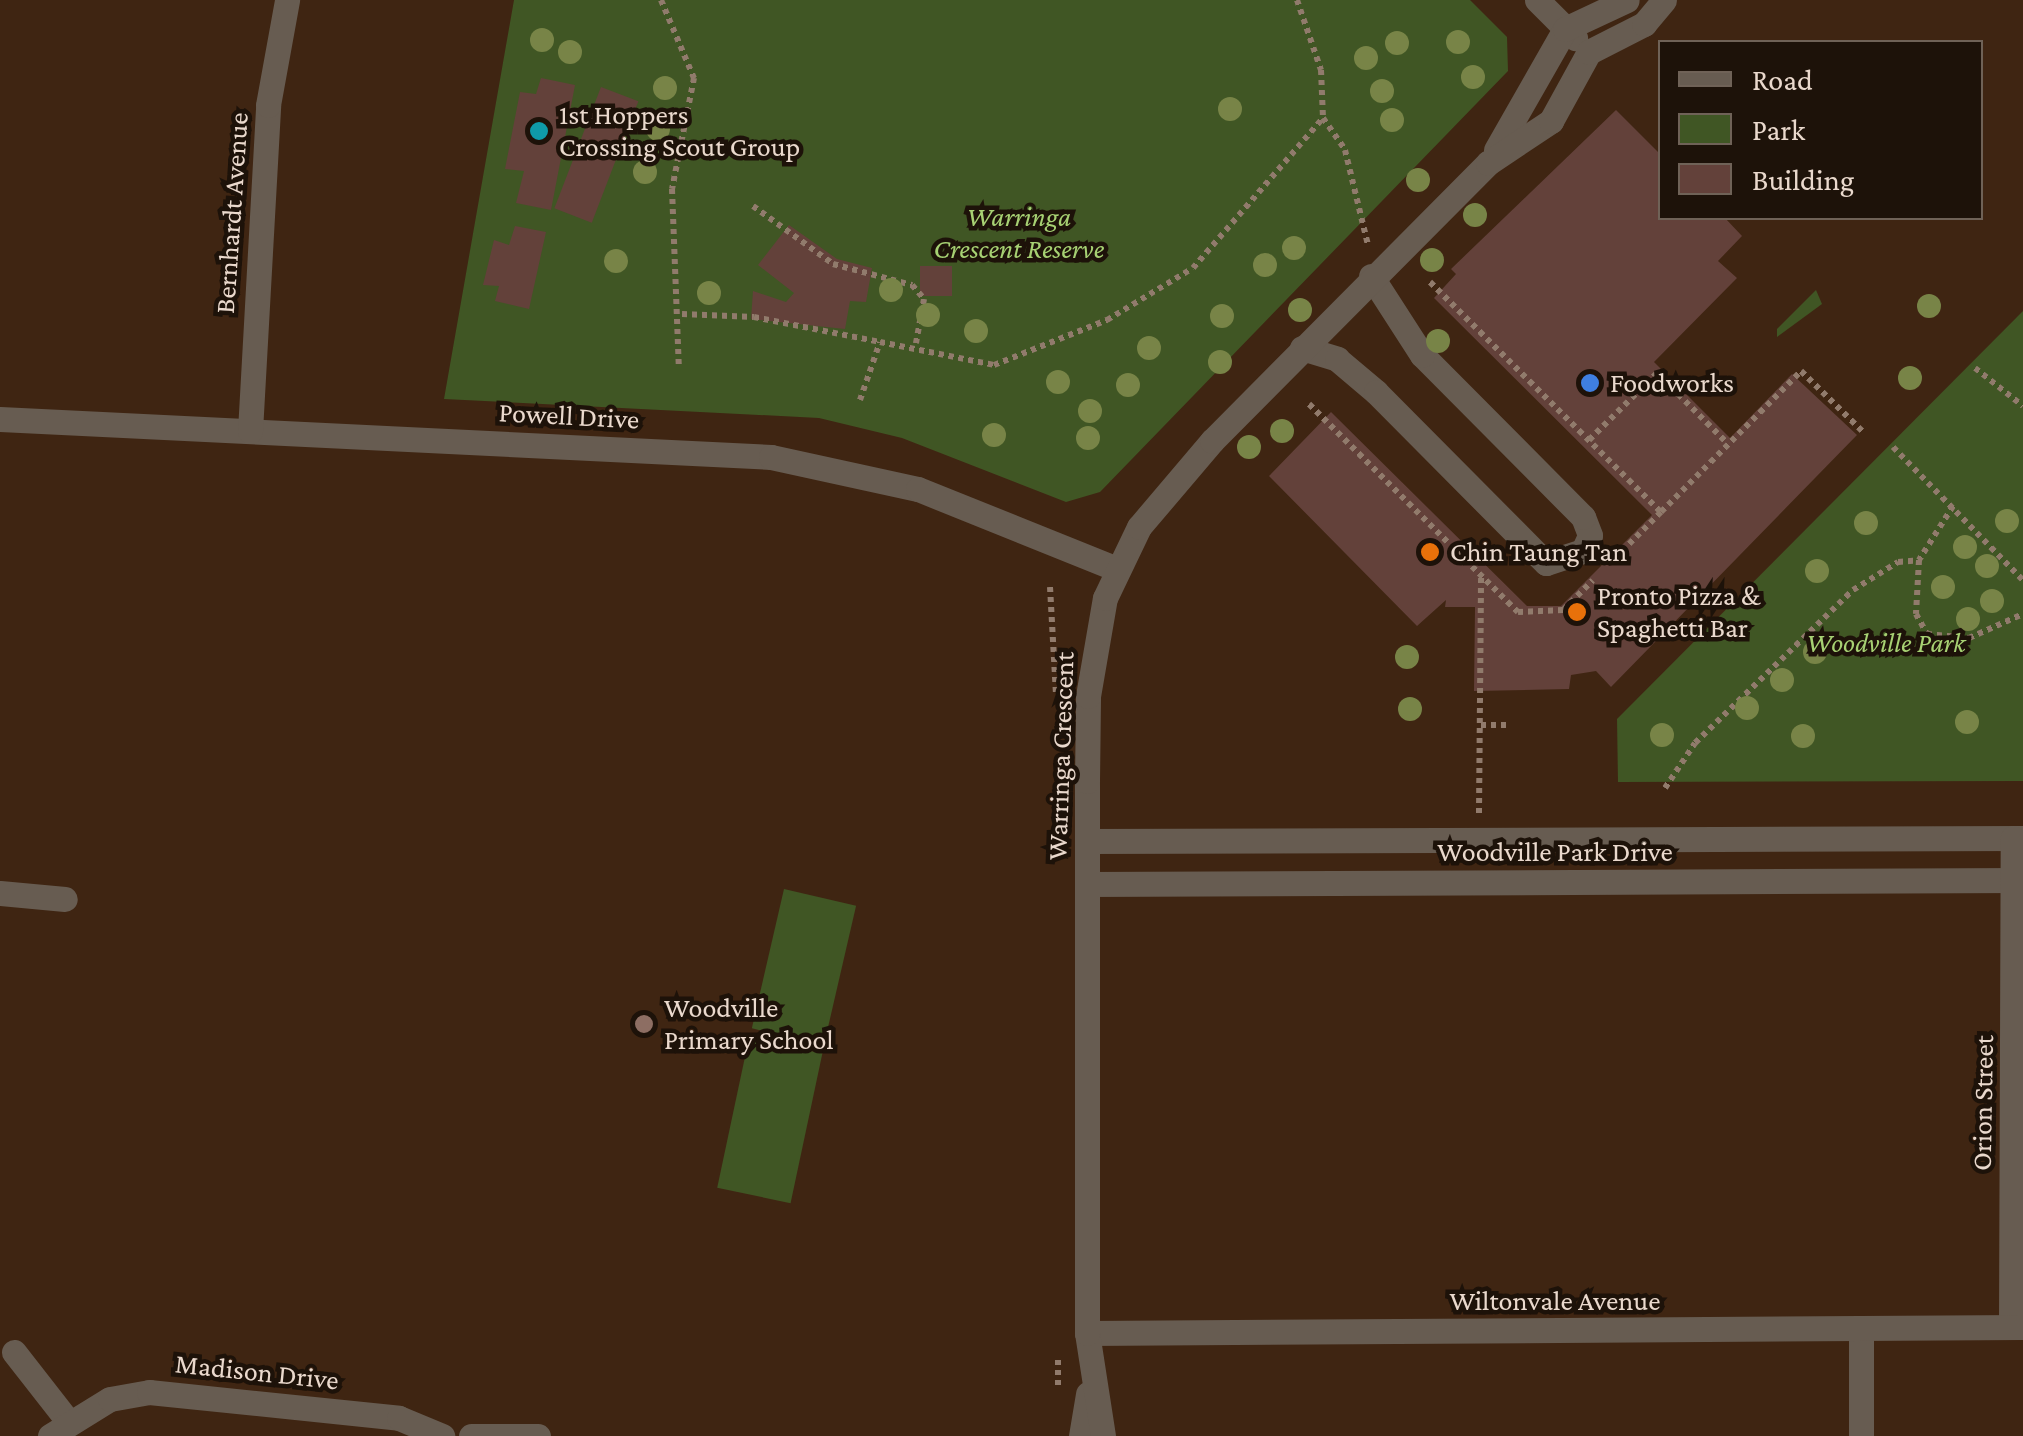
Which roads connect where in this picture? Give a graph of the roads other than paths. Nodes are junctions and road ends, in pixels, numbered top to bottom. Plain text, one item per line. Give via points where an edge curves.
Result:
1 (286, 0) edge
2 (1537, 0) edge
3 (1627, 0) edge
4 (1664, 0) edge
5 (1565, 29) junction
6 (1590, 52) junction
7 (1488, 162) junction
8 (1374, 273) junction
9 (1302, 348) junction
10 (0, 419) edge
11 (250, 430) junction
12 (1117, 569) junction
13 (2018, 838) edge
14 (1088, 841) junction
15 (2019, 880) edge
16 (1088, 884) junction
17 (0, 893) edge
18 (65, 900) dead end
19 (2017, 1327) edge
20 (1861, 1330) junction
21 (1087, 1333) junction
22 (14, 1352) dead end
23 (1090, 1380) junction
24 (59, 1429) edge
25 (442, 1436) edge
26 (471, 1436) edge
27 (538, 1436) edge
28 (1082, 1436) edge
29 (1103, 1436) edge
30 (1861, 1436) edge

1 - 11 street, Bernhardt Avenue via 268,105
2 - 5 street
3 - 5 street
4 - 6 street via 1644,24
5 - 6 street
5 - 7 street, Warringa Crescent
6 - 7 street, Warringa Crescent via 1561,110
7 - 8 street, Warringa Crescent
8 - 9 street, Warringa Crescent
8 - 9 street via 1422,355 1582,517 1590,535 1582,551 1546,563 1376,392 1337,359
9 - 12 street, Warringa Crescent via 1169,487
10 - 11 street, Powell Drive
11 - 12 street, Powell Drive via 771,457 918,489
12 - 14 street, Warringa Crescent via 1094,636
13 - 14 street, Woodville Park Drive
13 - 15 street, Orion Street
14 - 16 street, Warringa Crescent
15 - 16 street, Woodville Park Drive
15 - 19 street, Orion Street
16 - 21 street, Warringa Crescent
17 - 18 street
19 - 20 street, Wiltonvale Avenue
20 - 21 street, Wiltonvale Avenue
20 - 30 street
21 - 23 street, Warringa Crescent
22 - 24 street, Madison Drive
23 - 28 street, Warringa Crescent
23 - 29 street, Warringa Crescent
24 - 25 street, Madison Drive via 110,1399 212,1393 399,1418
26 - 27 street

